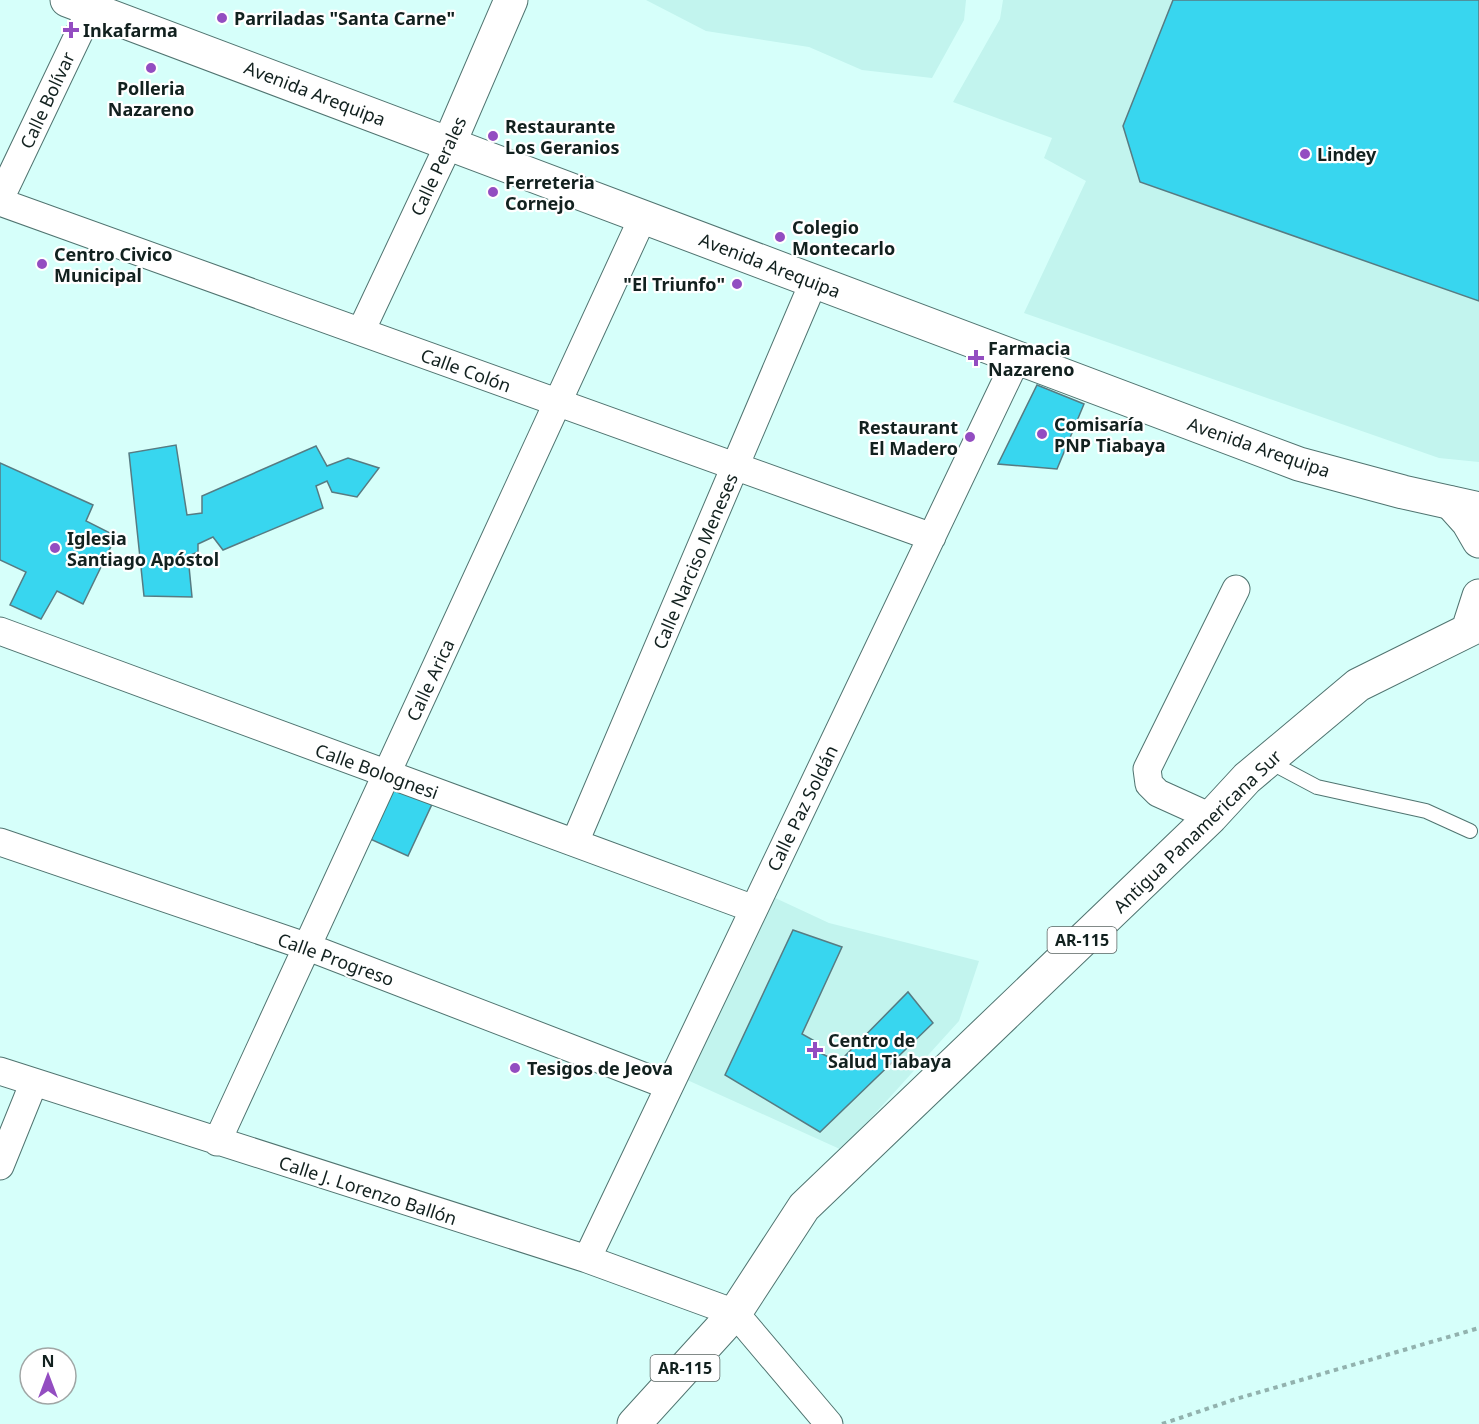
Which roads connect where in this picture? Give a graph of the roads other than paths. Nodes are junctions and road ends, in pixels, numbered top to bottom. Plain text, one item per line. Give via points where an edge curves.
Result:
1 (511, 0) edge
2 (84, 3) edge
3 (449, 144) junction
4 (0, 200) edge
5 (643, 217) junction
6 (814, 281) junction
7 (362, 331) junction
8 (1017, 358) junction
9 (557, 404) junction
10 (736, 465) junction
11 (1465, 506) edge
12 (932, 537) junction
13 (1479, 541) edge
14 (1236, 589) dead end
15 (1479, 596) edge
16 (1473, 627) edge
17 (2, 638) edge
18 (1268, 760) junction
19 (387, 775) junction
20 (1211, 817) junction
21 (1470, 831) dead end
22 (0, 842) edge
23 (575, 842) junction
24 (754, 909) junction
25 (308, 947) junction
26 (0, 1071) edge
27 (34, 1082) junction
28 (669, 1086) junction
29 (217, 1142) junction
30 (0, 1166) edge
31 (586, 1259) junction
32 (735, 1313) junction
33 (634, 1424) edge
34 (829, 1424) edge

1 - 3 main road, Calle Perales
2 - 3 main road, Avenida Arequipa
2 - 4 street, Calle Bolívar
3 - 5 main road, Avenida Arequipa
3 - 7 street, Calle Perales
4 - 7 street, Calle Colón
5 - 6 main road, Avenida Arequipa
5 - 9 street, Calle Arica
6 - 8 main road, Avenida Arequipa
6 - 10 street, Calle Narciso Meneses
7 - 9 street, Calle Colón
8 - 11 main road, Avenida Arequipa via 1299,464
8 - 12 street, Calle Paz Soldán
9 - 10 street, Calle Colón
9 - 19 street, Calle Arica
10 - 12 street, Calle Colón
10 - 23 street, Calle Narciso Meneses
11 - 13 main road via 1468,522
12 - 24 street, Calle Paz Soldán
14 - 20 street via 1147,769 1149,784 1158,794
15 - 16 main road
16 - 18 main road, Antigua Panamericana Sur / AR-115 via 1358,685
17 - 19 street, Calle Bolognesi
18 - 20 main road, Antigua Panamericana Sur / AR-115
18 - 21 lane via 1317,787 1426,811
19 - 23 street, Calle Bolognesi
19 - 25 street, Calle Arica
20 - 32 main road, Antigua Panamericana Sur / AR-115 via 804,1207
22 - 25 street, Calle Progreso
23 - 24 street, Calle Bolognesi
24 - 28 street, Calle Paz Soldán
25 - 28 street, Calle Progreso
25 - 29 street, Calle Arica
26 - 27 street, Calle J. Lorenzo Ballón
27 - 29 street, Calle J. Lorenzo Ballón
27 - 30 street
28 - 31 street, Calle Paz Soldán
29 - 31 street, Calle J. Lorenzo Ballón
31 - 32 street, Calle J. Lorenzo Ballón
32 - 33 main road, Antigua Panamericana Sur / AR-115
32 - 34 street

